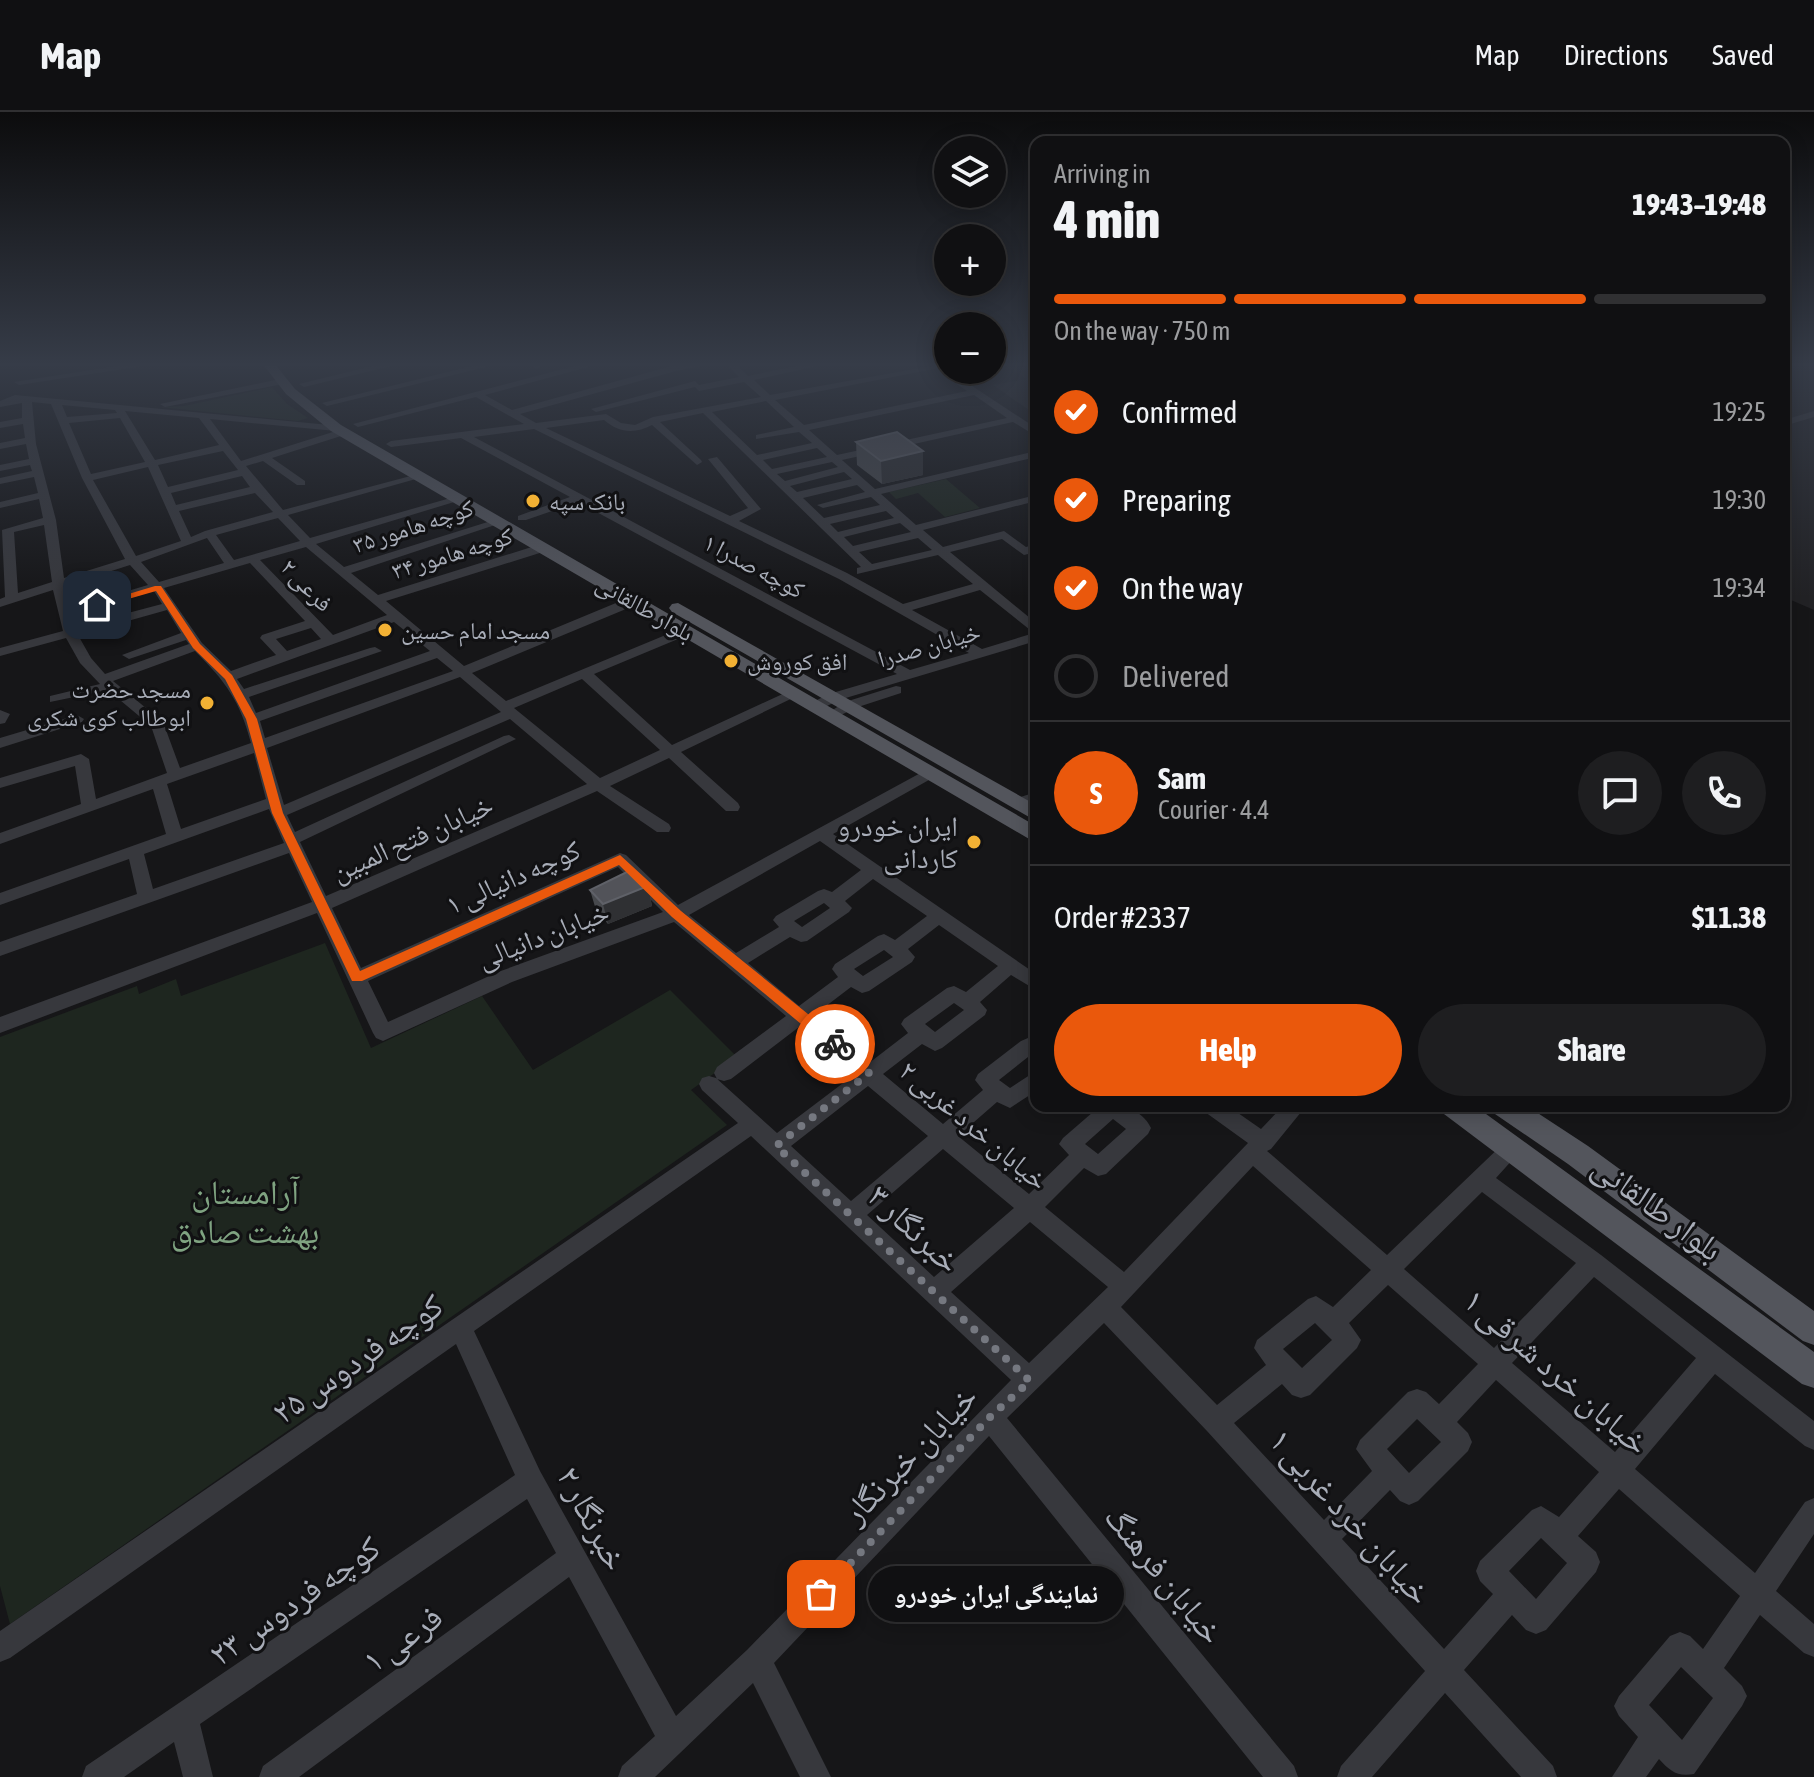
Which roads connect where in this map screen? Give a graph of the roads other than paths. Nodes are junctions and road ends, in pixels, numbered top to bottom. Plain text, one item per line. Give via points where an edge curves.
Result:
1 (29, 440) edge
2 (26, 441) edge
3 (72, 441) edge
4 (138, 441) edge
5 (220, 441) edge
6 (310, 441) edge
7 (365, 441) edge
8 (382, 441) edge
9 (414, 441) edge
10 (474, 441) edge
11 (565, 441) edge
12 (675, 441) edge
13 (738, 441) edge
14 (812, 441) edge
15 (915, 441) edge
16 (391, 444) junction
17 (817, 445) junction
18 (0, 446) edge
19 (225, 447) junction
20 (1030, 455) edge
21 (264, 457) junction
22 (757, 458) junction
23 (833, 458) junction
24 (713, 459) dead end
25 (697, 462) dead end
26 (152, 464) junction
27 (37, 467) junction
28 (0, 468) edge
29 (242, 468) junction
30 (845, 469) junction
31 (771, 472) junction
32 (418, 477) junction
33 (87, 478) junction
34 (0, 481) edge
35 (859, 481) junction
36 (301, 483) dead end
37 (784, 484) junction
38 (257, 489) junction
39 (166, 491) junction
40 (873, 493) junction
41 (44, 495) junction
42 (796, 496) junction
43 (580, 497) junction
44 (458, 499) junction
45 (1030, 500) edge
46 (0, 505) edge
47 (823, 505) dead end
48 (888, 507) junction
49 (174, 509) junction
50 (281, 514) junction
51 (522, 518) junction
52 (902, 519) junction
53 (50, 520) junction
54 (729, 521) junction
55 (498, 522) junction
56 (823, 522) junction
57 (916, 531) junction
58 (209, 533) junction
59 (836, 536) junction
60 (188, 543) junction
61 (308, 543) junction
62 (542, 548) junction
63 (851, 550) junction
64 (1030, 550) edge
65 (941, 551) junction
66 (252, 559) junction
67 (132, 560) junction
68 (5, 562) edge
69 (231, 565) junction
70 (870, 569) junction
71 (342, 572) junction
72 (843, 576) junction
73 (983, 585) junction
74 (58, 586) junction
75 (158, 588) junction
76 (652, 593) junction
77 (376, 600) junction
78 (633, 601) junction
79 (6, 602) edge
80 (168, 606) junction
81 (901, 609) junction
82 (66, 613) junction
83 (397, 616) junction
84 (313, 623) junction
85 (1030, 625) edge
86 (685, 631) junction
87 (72, 633) junction
88 (1030, 639) edge
89 (192, 640) junction
90 (330, 640) junction
91 (1030, 648) edge
92 (375, 651) dead end
93 (0, 652) edge
94 (441, 652) junction
95 (980, 653) junction
96 (129, 655) dead end
97 (285, 657) junction
98 (950, 667) junction
99 (465, 671) junction
100 (584, 673) junction
101 (907, 674) junction
102 (229, 677) junction
103 (106, 683) junction
104 (241, 695) junction
105 (792, 695) junction
106 (55, 699) dead end
107 (842, 701) junction
108 (510, 709) junction
109 (821, 712) junction
110 (77, 719) dead end
111 (252, 719) junction
112 (509, 739) dead end
113 (0, 743) edge
114 (258, 747) junction
115 (672, 752) junction
116 (931, 773) junction
117 (175, 776) junction
118 (159, 782) junction
119 (0, 783) edge
120 (598, 785) junction
121 (1030, 799) edge
122 (1017, 804) junction
123 (89, 807) junction
124 (732, 807) dead end
125 (276, 808) junction
126 (1030, 811) edge
127 (663, 828) dead end
128 (1030, 832) edge
129 (821, 834) junction
130 (175, 836) junction
131 (0, 839) edge
132 (292, 843) junction
133 (135, 850) junction
134 (873, 870) junction
135 (146, 897) junction
136 (0, 899) edge
137 (322, 905) junction
138 (676, 914) junction
139 (939, 916) junction
140 (0, 949) edge
141 (736, 962) junction
142 (1011, 965) junction
143 (357, 978) junction
144 (1030, 979) edge
145 (801, 1015) junction
146 (0, 1025) edge
147 (1030, 1048) edge
148 (869, 1073) junction
149 (1030, 1084) edge
150 (997, 1090) junction
151 (1107, 1112) edge
152 (1133, 1112) edge
153 (1219, 1112) edge
154 (1291, 1112) edge
155 (1463, 1112) edge
156 (1514, 1112) edge
157 (753, 1124) junction
158 (945, 1136) junction
159 (776, 1146) junction
160 (1513, 1147) junction
161 (1259, 1148) junction
162 (1083, 1155) junction
163 (1480, 1178) junction
164 (1030, 1208) junction
165 (851, 1215) junction
166 (1593, 1262) junction
167 (1389, 1268) junction
168 (1125, 1287) junction
169 (934, 1292) junction
170 (1105, 1307) junction
171 (1333, 1323) junction
172 (460, 1327) junction
173 (1814, 1330) edge
174 (1714, 1356) junction
175 (1495, 1362) junction
176 (1283, 1367) junction
177 (1814, 1372) edge
178 (1030, 1381) junction
179 (990, 1417) junction
180 (1216, 1422) junction
181 (1439, 1422) junction
182 (1814, 1437) edge
183 (1619, 1471) junction
184 (1389, 1472) junction
185 (531, 1480) junction
186 (1814, 1511) edge
187 (1559, 1537) junction
188 (1323, 1540) junction
189 (573, 1557) junction
190 (1757, 1593) junction
191 (1511, 1594) junction
192 (1814, 1643) edge
193 (0, 1648) edge
194 (757, 1660) junction
195 (1443, 1670) junction
196 (1706, 1670) junction
197 (184, 1720) junction
198 (1657, 1736) junction
199 (672, 1738) junction
200 (97, 1777) edge
201 (198, 1777) edge
202 (274, 1777) edge
203 (633, 1777) edge
204 (816, 1777) edge
205 (1283, 1777) edge
206 (1352, 1777) edge
207 (1542, 1777) edge
208 (1627, 1777) edge

1 - 27 street
2 - 18 street
3 - 33 street, خیابان دانیالی
4 - 26 street
5 - 19 street
6 - 21 street
7 - 32 main road, بلوار طالقانی
8 - 16 main road, بلوار طالقانی
9 - 16 street
10 - 43 street, کوچه صدرا ۱
11 - 54 street
12 - 25 street
13 - 22 street
14 - 17 street
15 - 23 street
16 - 51 main road, بلوار طالقانی
17 - 22 street
17 - 23 street
19 - 26 street
19 - 29 street
20 - 40 street
21 - 29 street
21 - 36 street
22 - 31 street
23 - 30 street
23 - 31 street
24 - 54 street via 755,509
26 - 33 street
26 - 39 street
27 - 28 street
27 - 34 street
27 - 41 street
29 - 38 street
29 - 39 street
30 - 35 street
30 - 37 street
31 - 37 street
32 - 44 main road, بلوار طالقانی
32 - 50 street
33 - 67 street, خیابان دانیالی
35 - 40 street
35 - 42 street
37 - 42 street
38 - 49 street
38 - 50 street
39 - 49 street
40 - 47 street
40 - 48 street
41 - 46 street
41 - 53 street
42 - 56 street
43 - 51 street
43 - 101 street, کوچه صدرا ۱
44 - 55 main road, بلوار طالقانی
44 - 61 street
45 - 57 street
48 - 52 street
48 - 56 street
49 - 60 street
50 - 58 street
50 - 61 street
51 - 76 main road, بلوار طالقانی
52 - 57 street
52 - 59 street
53 - 68 street via 8,530
53 - 74 street
54 - 72 street
55 - 62 main road, بلوار طالقانی
55 - 71 street, کوچه هامور ۳۵
56 - 59 street
57 - 63 street
57 - 65 street
58 - 60 street
58 - 69 street
59 - 63 street
60 - 67 street
61 - 66 street
61 - 71 street
62 - 77 street, کوچه هامور ۳۴
62 - 78 main road, بلوار طالقانی
63 - 70 street
64 - 65 street via 1024,551 1004,535
65 - 70 street
65 - 73 street
66 - 69 street
66 - 84 street, فرعی ۲
67 - 74 street
67 - 75 street, خیابان دانیالی
68 - 79 street
69 - 75 street
70 - 72 street
71 - 77 street
72 - 81 street
73 - 81 street
73 - 85 street
74 - 79 street
74 - 82 street
75 - 80 street, خیابان دانیالی
75 - 82 street
76 - 78 main road
76 - 107 main road, بلوار طالقانی
77 - 83 street
78 - 86 main road, بلوار طالقانی
78 - 99 street
80 - 87 street
80 - 89 street, خیابان دانیالی
81 - 95 street
82 - 87 street
83 - 90 street
83 - 94 street
84 - 90 street, فرعی ۲
84 - 97 street via 267,638
86 - 100 street
86 - 105 main road, بلوار طالقانی
87 - 93 street
87 - 103 street via 84,659
88 - 95 street, خیابان صدرا
89 - 96 street
89 - 102 street, خیابان دانیالی
89 - 103 street
90 - 97 street
91 - 98 street, خیابان صدرا
92 - 104 street
94 - 99 street
94 - 111 street
95 - 98 street, خیابان صدرا
97 - 102 street
98 - 101 street, خیابان صدرا
98 - 107 street, خیابان صدرا
99 - 108 street
99 - 114 street
100 - 108 street
100 - 115 street
101 - 107 street, خیابان صدرا
102 - 104 street, خیابان دانیالی
103 - 106 street
103 - 117 street via 156,721
104 - 111 street, خیابان دانیالی
105 - 109 main road, بلوار طالقانی
105 - 115 street, خیابان فتح المبین
107 - 109 street
107 - 122 main road, بلوار طالقانی
108 - 120 street
108 - 125 street
109 - 116 main road, بلوار طالقانی
110 - 113 street
111 - 114 street, خیابان دانیالی
112 - 132 street
114 - 117 street
114 - 125 street, خیابان دانیالی
115 - 120 street, خیابان فتح المبین
115 - 124 street
116 - 128 main road, بلوار طالقانی
116 - 129 street, خیابان دانیالی
117 - 118 street
118 - 123 street
118 - 130 street
119 - 123 street via 81,759
120 - 127 street
120 - 137 street, خیابان فتح المبین
121 - 122 street
122 - 126 main road, بلوار طالقانی
123 - 131 street
125 - 130 street
125 - 132 street, خیابان دانیالی
129 - 134 street
129 - 138 street, خیابان دانیالی
130 - 133 street
132 - 135 street
132 - 137 street, خیابان دانیالی
133 - 135 street
133 - 136 street
134 - 139 street
134 - 141 street via 834,900 824,895 782,920 791,928
135 - 140 street
137 - 143 street, خیابان دانیالی
137 - 146 street, خیابان فتح المبین
138 - 141 street, خیابان خرد غربی ۲
138 - 143 street, کوچه دانیالی ۱ via 620,859
138 - 143 street, خیابان دانیالی via 505,977 383,1033
139 - 142 street
139 - 145 street via 895,949 906,957 862,986 851,977
141 - 145 street, خیابان خرد غربی ۲
142 - 144 street
142 - 148 street via 967,1002 954,993 911,1024 922,1033
145 - 148 street, خیابان خرد غربی ۲
145 - 157 street, خبرنگار ۳ via 717,1078
147 - 150 street via 985,1080
148 - 158 street, خیابان خرد غربی ۲
148 - 159 street
149 - 150 street via 1010,1100
150 - 158 street
151 - 162 street via 1070,1144
152 - 162 street via 1141,1128 1098,1167
153 - 161 street, خیابان خرد شرقی ۱
154 - 161 street, خیابان خبرنگار
155 - 160 main road, بلوار طالقانی
156 - 173 main road, بلوار طالقانی
157 - 159 street, خبرنگار ۳
157 - 172 street, کوچه فردوس ۲۵
158 - 164 street, خیابان خرد غربی ۲
158 - 165 street
159 - 165 street, خبرنگار ۳
160 - 163 street
160 - 177 main road, بلوار طالقانی
161 - 167 street, خیابان خرد شرقی ۱
161 - 168 street, خیابان خبرنگار
162 - 164 street
163 - 166 street
163 - 167 street
164 - 168 street, خیابان خرد غربی ۲
164 - 169 street
165 - 169 street, خبرنگار ۳
166 - 174 street
166 - 175 street
167 - 171 street
167 - 175 street, خیابان خرد شرقی ۱
168 - 170 street, خیابان خبرنگار
169 - 178 street, خبرنگار ۳
170 - 178 street, خیابان خبرنگار
170 - 180 street, خیابان خرد غربی ۱
171 - 176 street via 1316,1307 1266,1348
171 - 176 street via 1349,1340 1301,1386
172 - 185 street, خبرنگار ۲
172 - 193 street, کوچه فردوس ۲۵
174 - 182 street
174 - 183 street
175 - 181 street
175 - 183 street, خیابان خرد شرقی ۱
176 - 180 street
178 - 179 street, خیابان خبرنگار
179 - 194 street, خیابان خبرنگار
179 - 205 street, خیابان فرهنگ
180 - 188 street, خیابان خرد غربی ۱
181 - 184 street via 1459,1442 1409,1492
181 - 184 street via 1417,1401 1369,1449
183 - 187 street
183 - 190 street, خیابان خرد شرقی ۱
184 - 188 street
185 - 189 street, خبرنگار ۲
185 - 197 street, کوچه فردوس ۲۳
186 - 190 street
187 - 191 street via 1541,1519 1490,1571
187 - 191 street via 1586,1562 1536,1620
188 - 195 street, خیابان خرد غربی ۱
189 - 199 street, خبرنگار ۲
189 - 202 street, فرعی ۱
190 - 192 street, خیابان خرد شرقی ۱
190 - 196 street
191 - 195 street
194 - 199 street, خیابان خبرنگار
194 - 204 street
195 - 206 street
195 - 207 street, خیابان خرد غربی ۱
196 - 198 street via 1680,1646 1629,1706
196 - 198 street via 1732,1696 1683,1763
197 - 200 street, کوچه فردوس ۲۳
197 - 201 street
198 - 208 street
199 - 203 street, خیابان خبرنگار

